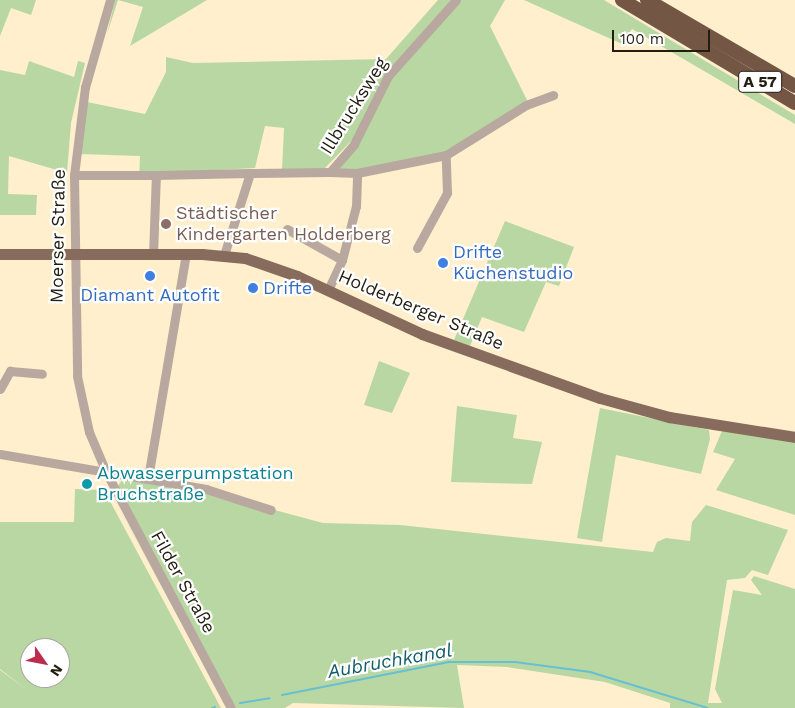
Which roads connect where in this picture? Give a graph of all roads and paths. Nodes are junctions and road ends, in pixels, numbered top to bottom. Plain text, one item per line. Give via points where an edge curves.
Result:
1 (110, 0) edge
2 (456, 0) edge
3 (622, 0) edge
4 (647, 0) edge
5 (795, 86) edge
6 (552, 96) dead end
7 (795, 103) edge
8 (446, 155) junction
9 (330, 172) junction
10 (250, 173) junction
11 (357, 173) junction
12 (156, 174) junction
13 (74, 175) junction
14 (287, 229) dead end
15 (417, 248) dead end
16 (73, 253) junction
17 (0, 254) edge
18 (186, 254) junction
19 (153, 255) junction
20 (224, 255) junction
21 (342, 260) junction
22 (328, 290) junction
23 (42, 374) dead end
24 (0, 389) edge
25 (795, 437) edge
26 (0, 454) edge
27 (106, 472) junction
28 (148, 478) junction
29 (271, 510) dead end
30 (231, 708) edge

1 - 13 street, Moerser Straße via 85,87
2 - 9 street, Illbrucksweg via 388,76 354,144
3 - 7 highway, A 57
4 - 5 highway, A 57
6 - 8 street via 526,105
8 - 11 street
8 - 15 street via 447,193
9 - 10 street, Illbrucksweg
9 - 11 street
10 - 12 street, Illbrucksweg
10 - 20 street
11 - 21 street via 356,206
12 - 13 street, Illbrucksweg
12 - 19 street
13 - 16 street, Moerser Straße
14 - 21 street
16 - 17 main road, Holderberger Straße
16 - 19 main road, Holderberger Straße
16 - 27 street, Moerser Straße via 77,376 89,432
18 - 19 main road, Holderberger Straße
18 - 20 main road, Holderberger Straße
18 - 28 street
20 - 22 main road, Holderberger Straße via 266,263
21 - 22 street
22 - 25 main road, Holderberger Straße via 422,334 607,400 670,417
23 - 24 street via 10,371
26 - 27 street
27 - 28 street
27 - 30 street, Filder Straße
28 - 29 street via 206,489

